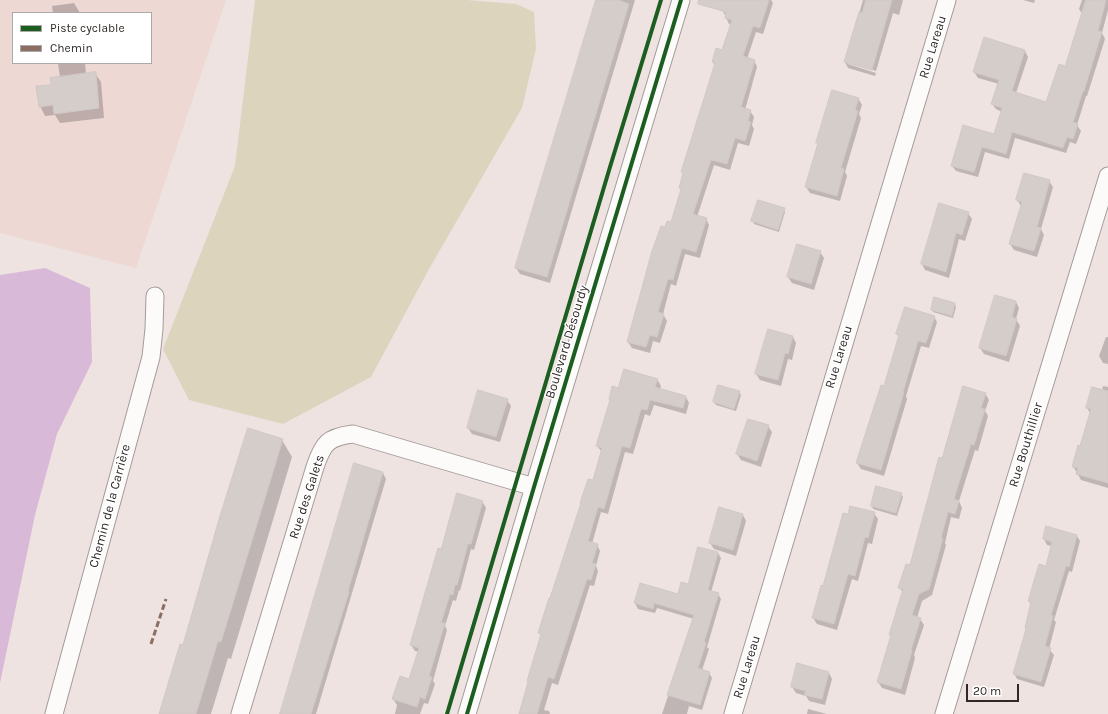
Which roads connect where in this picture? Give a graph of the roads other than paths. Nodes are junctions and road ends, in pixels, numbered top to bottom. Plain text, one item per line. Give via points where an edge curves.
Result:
1 (681, 0) edge
2 (947, 0) edge
3 (1108, 176) edge
4 (154, 296) dead end
5 (534, 487) junction
6 (54, 714) edge
7 (240, 714) edge
8 (467, 714) edge
9 (733, 714) edge
10 (944, 714) edge

1 - 5 street, Boulevard Désourdy
2 - 9 street, Rue Lareau
3 - 10 street, Rue Bouthillier
4 - 6 street, Chemin de la Carrière via 151,356
5 - 7 street, Rue des Galets via 353,434 329,440 319,453
5 - 8 street, Boulevard Désourdy

